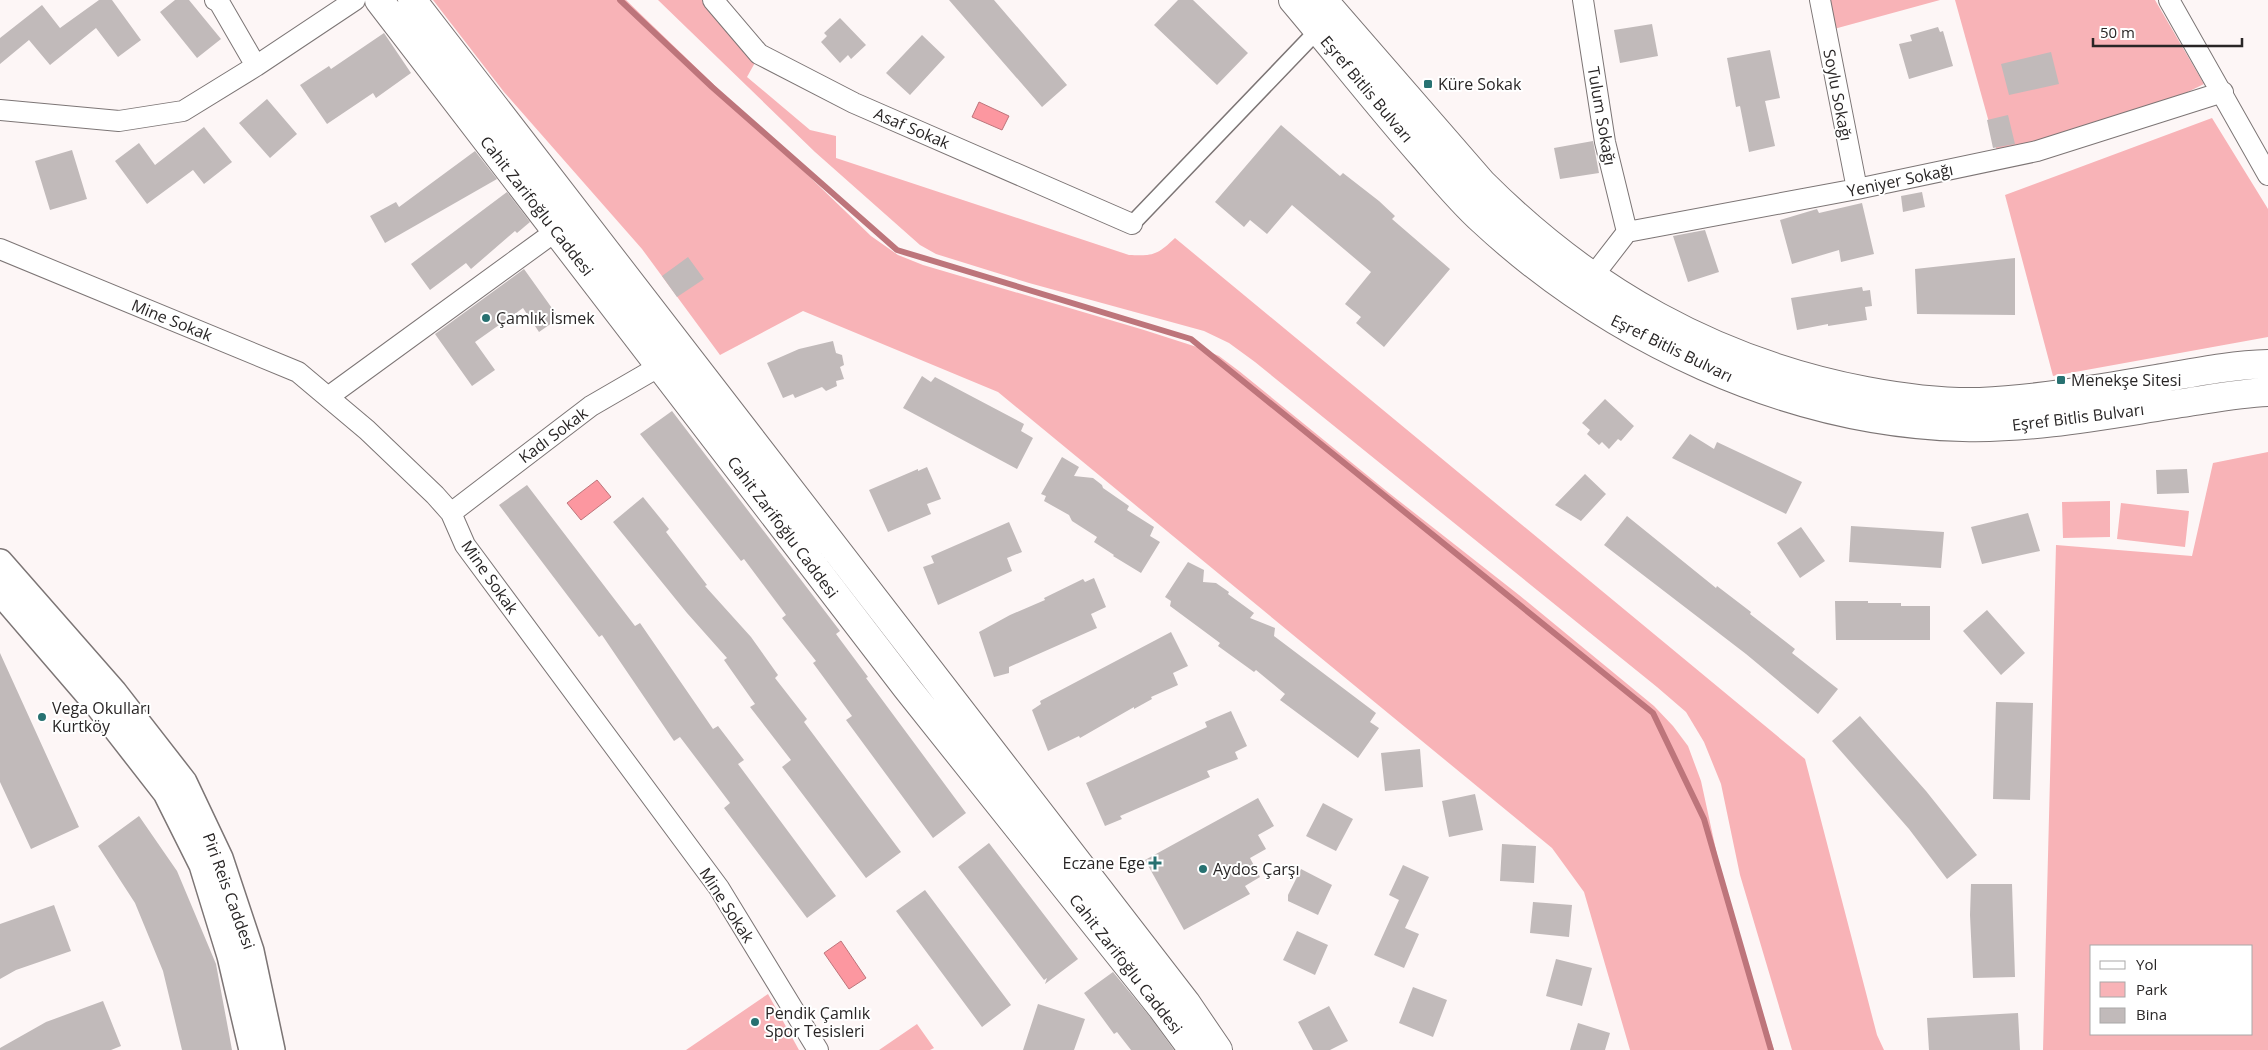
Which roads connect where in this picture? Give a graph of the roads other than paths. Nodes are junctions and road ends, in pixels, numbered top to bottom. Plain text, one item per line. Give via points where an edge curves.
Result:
1 (215, 0) edge
2 (355, 0) edge
3 (379, 0) edge
4 (412, 0) edge
5 (713, 0) edge
6 (1293, 0) edge
7 (1324, 0) edge
8 (1583, 0) edge
9 (1820, 0) edge
10 (2169, 0) edge
11 (1318, 30) junction
12 (256, 66) junction
13 (2222, 92) junction
14 (0, 110) edge
15 (2268, 175) edge
16 (1857, 189) junction
17 (578, 215) junction
18 (1132, 224) joint
19 (556, 231) junction
20 (1627, 232) junction
21 (0, 249) edge
22 (1585, 286) junction
23 (671, 358) junction
24 (2268, 364) edge
25 (2268, 392) edge
26 (328, 397) junction
27 (452, 513) junction
28 (0, 562) edge
29 (0, 592) edge
30 (252, 1050) edge
31 (272, 1050) edge
32 (818, 1050) edge
33 (1192, 1050) edge
34 (1218, 1050) edge

1 - 12 street
2 - 12 street
3 - 19 main road, Cahit Zarifoğlu Caddesi
4 - 17 main road, Cahit Zarifoğlu Caddesi
5 - 18 street, Asaf Sokak via 759,54 854,103
6 - 11 main road, Eşref Bitlis Bulvarı
7 - 22 main road, Eşref Bitlis Bulvarı via 1482,182 1551,245
8 - 20 street, Tulum Sokağı via 1604,142
9 - 16 street, Soylu Sokağı
10 - 13 street
11 - 18 street
11 - 22 main road, Eşref Bitlis Bulvarı via 1459,197 1511,246
12 - 14 street via 183,111 119,121
13 - 15 street
13 - 16 street, Yeniyer Sokağı via 2038,150
16 - 20 street, Yeniyer Sokağı
17 - 19 street
17 - 23 main road, Cahit Zarifoğlu Caddesi
19 - 23 main road, Cahit Zarifoğlu Caddesi
19 - 26 street
20 - 22 street
21 - 26 street, Mine Sokak via 298,372
22 - 24 main road, Eşref Bitlis Bulvarı via 1764,364 1823,382 1890,395 1980,402
22 - 25 main road, Eşref Bitlis Bulvarı via 1634,332 1691,361 1737,381 1876,418 1962,428 2044,424
23 - 27 street, Kadı Sokak via 591,406
23 - 33 main road, Cahit Zarifoğlu Caddesi via 907,688
23 - 34 main road, Cahit Zarifoğlu Caddesi via 1186,1003
26 - 27 street, Mine Sokak via 367,430
27 - 32 street, Mine Sokak via 465,545 719,888
28 - 31 street, Piri Reis Caddesi via 114,692 184,782 220,858 252,952
29 - 30 street, Piri Reis Caddesi via 105,714 166,793 202,865 230,956

